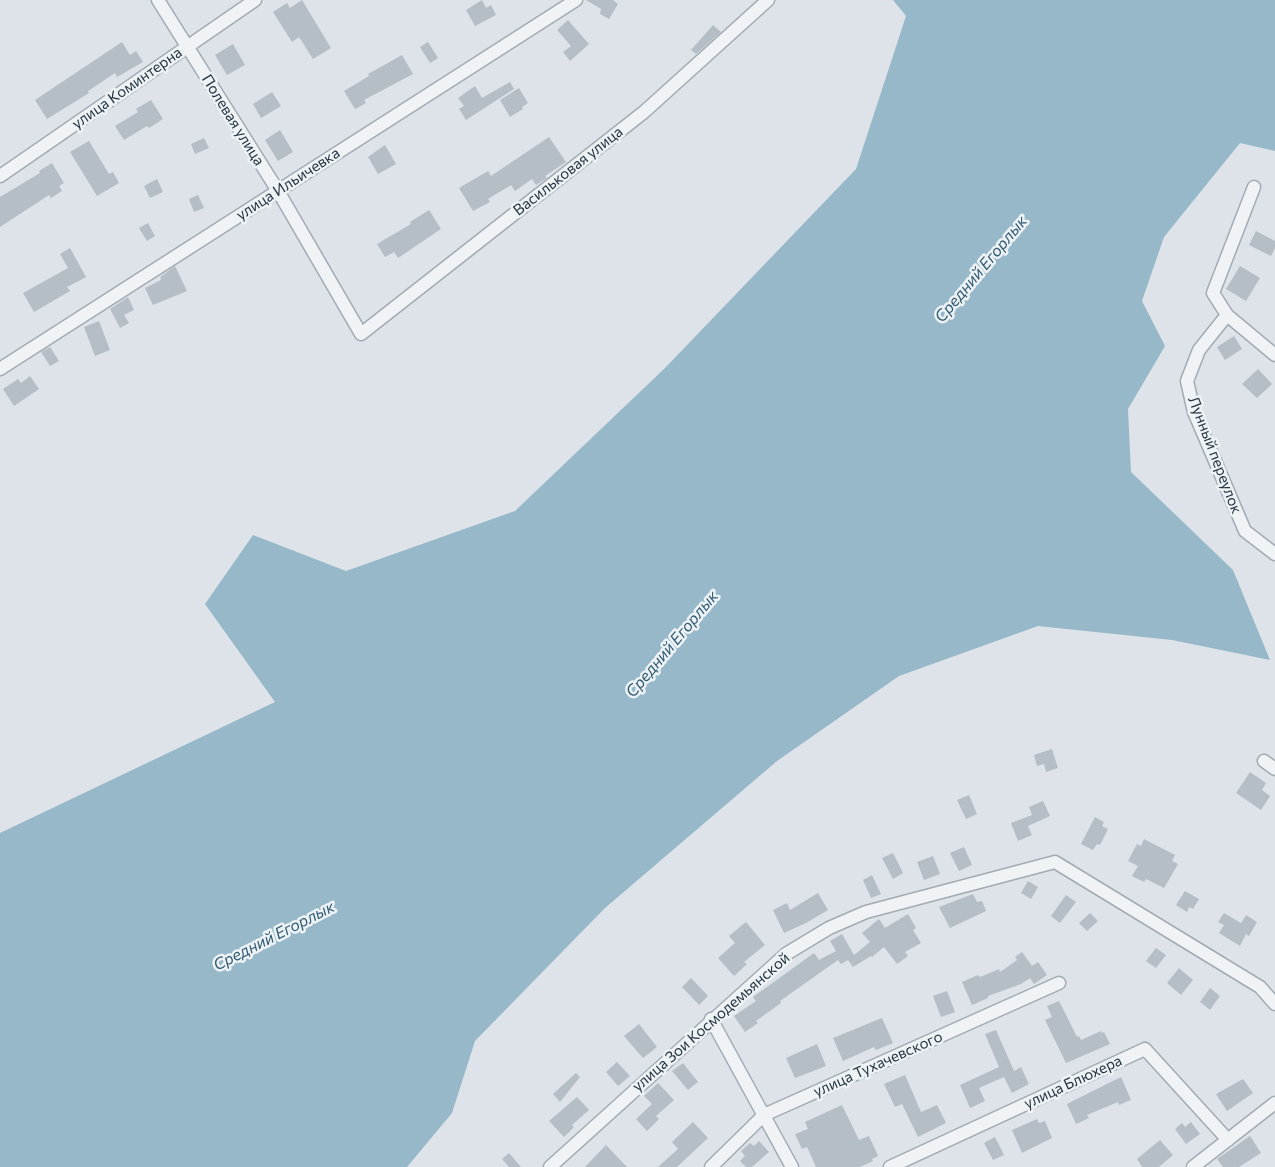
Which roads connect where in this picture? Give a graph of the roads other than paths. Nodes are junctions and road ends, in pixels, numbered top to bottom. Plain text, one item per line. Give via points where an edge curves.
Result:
1 (158, 0) edge
2 (255, 0) edge
3 (576, 0) edge
4 (768, 0) edge
5 (187, 47) junction
6 (0, 176) edge
7 (1254, 187) dead end
8 (278, 191) junction
9 (1227, 315) junction
10 (361, 334) joint
11 (1275, 355) edge
12 (0, 369) edge
13 (1275, 554) edge
14 (1264, 761) dead end
15 (1275, 769) edge
16 (1059, 983) dead end
17 (1275, 1004) edge
18 (711, 1019) junction
19 (1275, 1103) edge
20 (764, 1115) junction
21 (1228, 1140) junction
22 (550, 1167) edge
23 (711, 1167) edge
24 (792, 1167) edge
25 (890, 1167) edge
26 (1193, 1167) edge

1 - 5 street, Полевая улица
2 - 5 street, улица Коминтерна
3 - 8 street, улица Ильичевка
4 - 10 street, Васильковая улица via 644,112
5 - 6 street, улица Коминтерна
5 - 8 street, Полевая улица
7 - 9 street via 1213,293
8 - 10 street, Полевая улица
8 - 12 street, улица Ильичевка
9 - 11 street
9 - 13 street, Лунный переулок via 1199,350 1187,381 1194,412 1245,531
14 - 15 street
16 - 20 street, улица Тухачевского
17 - 18 street, улица Зои Космодемьянской via 1260,987 1055,862 866,912 829,928 786,954
18 - 20 street
18 - 22 street, улица Зои Космодемьянской
19 - 21 street
20 - 23 street, улица Тухачевского
20 - 24 street
21 - 25 street, улица Блюхера via 1146,1049
21 - 26 street

